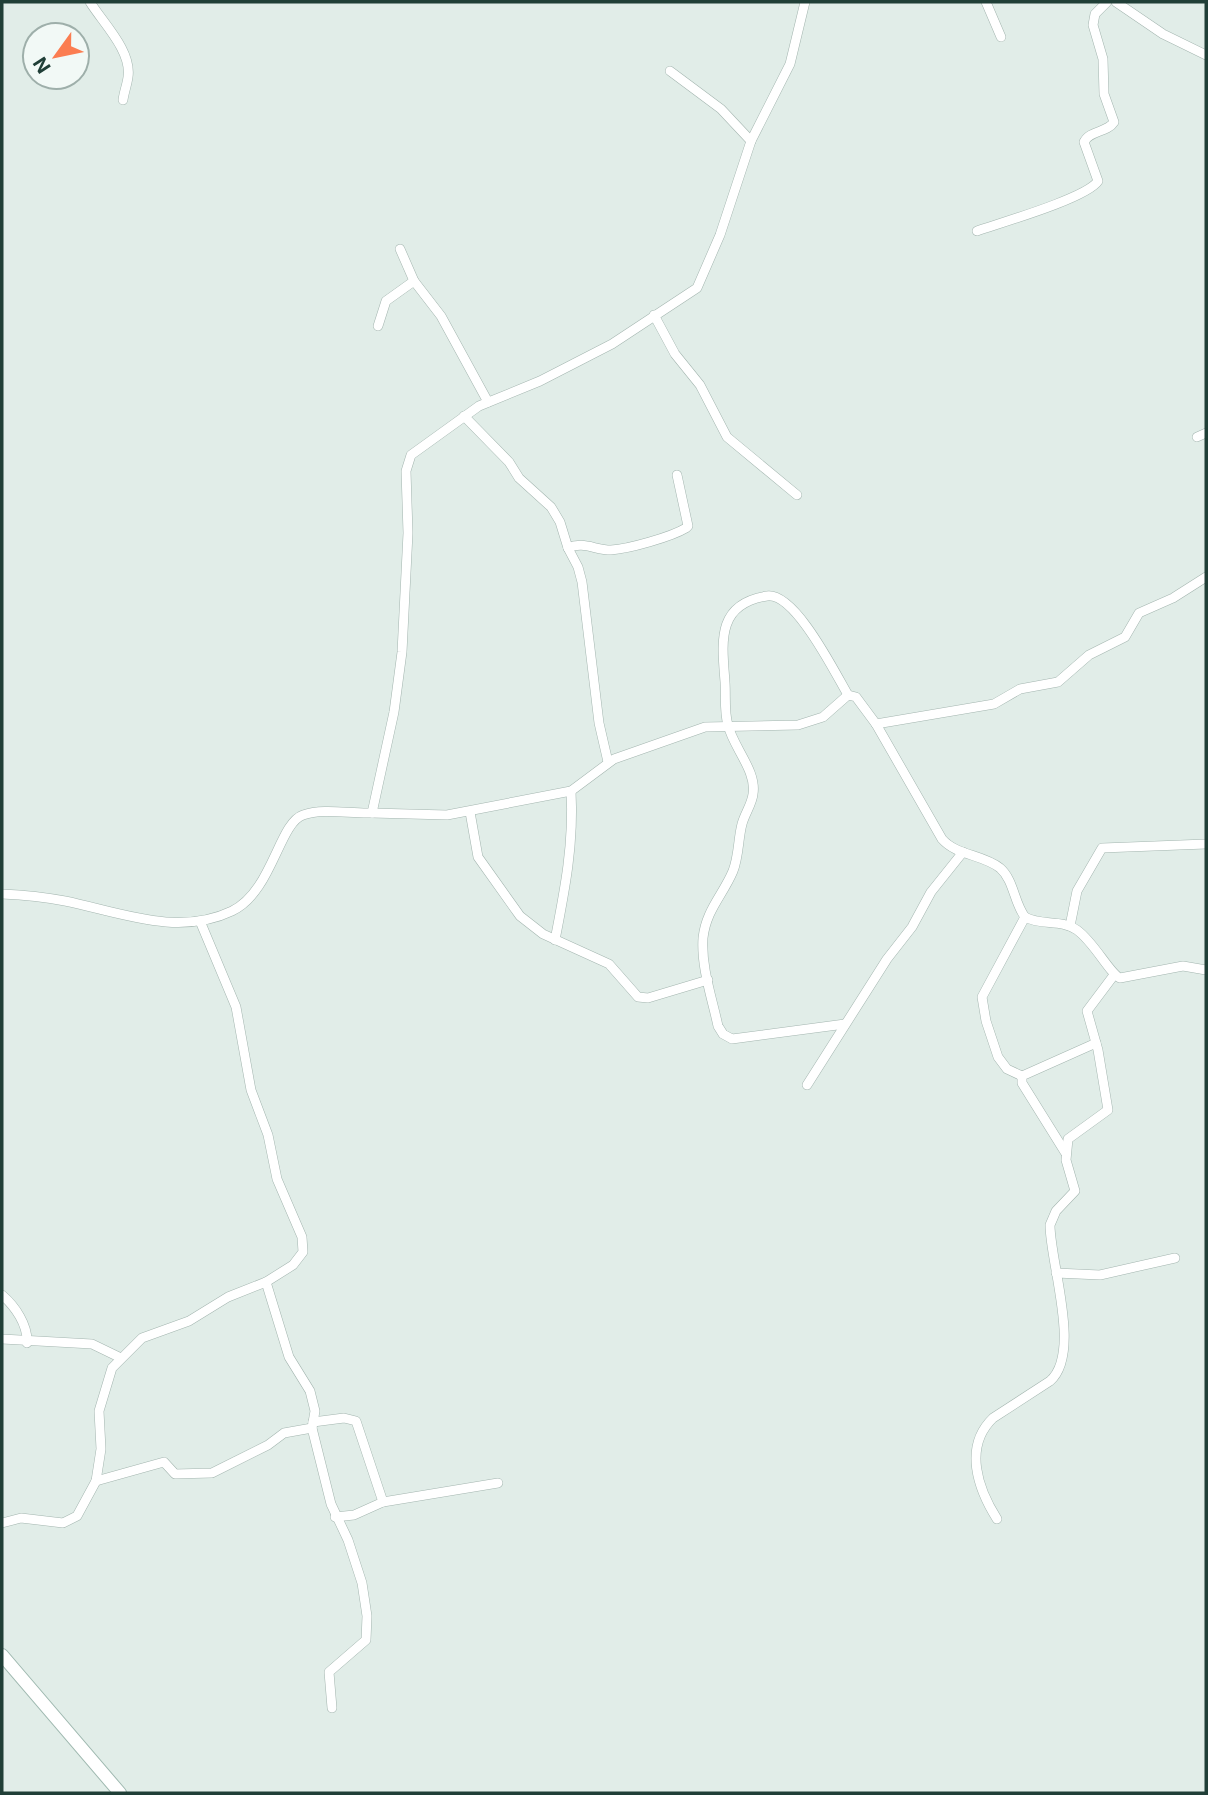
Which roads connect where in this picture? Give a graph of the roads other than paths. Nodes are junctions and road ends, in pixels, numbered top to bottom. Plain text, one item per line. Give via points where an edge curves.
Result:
1 (90, 2) edge
2 (805, 2) edge
3 (986, 2) edge
4 (1107, 2) edge
5 (1116, 2) edge
6 (1000, 37) dead end
7 (1206, 55) edge
8 (670, 71) dead end
9 (123, 100) dead end
10 (751, 141) junction
11 (977, 231) dead end
12 (400, 249) dead end
13 (414, 281) junction
14 (654, 315) junction
15 (378, 326) dead end
16 (488, 401) junction
17 (464, 416) junction
18 (677, 475) dead end
19 (797, 495) dead end
20 (568, 548) junction
21 (1206, 577) edge
22 (848, 695) junction
23 (876, 724) junction
24 (728, 725) junction
25 (608, 761) junction
26 (571, 791) junction
27 (470, 812) junction
28 (372, 813) junction
29 (1206, 844) edge
30 (963, 852) junction
31 (2, 894) edge
32 (1026, 917) junction
33 (200, 921) junction
34 (1070, 926) junction
35 (555, 940) junction
36 (1206, 970) edge
37 (1114, 975) junction
38 (708, 980) junction
39 (845, 1024) junction
40 (1096, 1043) junction
41 (1022, 1076) junction
42 (807, 1085) dead end
43 (1065, 1152) junction
44 (1175, 1258) dead end
45 (1056, 1273) junction
46 (266, 1282) junction
47 (2, 1295) edge
48 (2, 1339) edge
49 (27, 1343) junction
50 (121, 1358) junction
51 (312, 1425) junction
52 (96, 1482) junction
53 (498, 1483) dead end
54 (383, 1502) junction
55 (335, 1517) junction
56 (997, 1519) dead end
57 (2, 1523) edge
58 (2, 1655) edge
59 (332, 1708) dead end
60 (120, 1793) edge

1 - 9 street via 126,60 129,75
2 - 10 street via 790,64
3 - 6 street
4 - 11 street via 1095,14 1093,25 1102,59 1104,94 1114,122 1088,135 1084,142 1098,181 1063,201
5 - 7 street via 1163,34
8 - 10 street via 721,109
10 - 14 street via 697,288
12 - 13 street
13 - 15 street via 386,301
13 - 16 street via 441,316
14 - 16 street via 612,344 540,381
14 - 19 street via 700,384 727,437
16 - 17 street
17 - 20 street via 551,507
17 - 28 street via 411,455 407,465 402,652
18 - 20 street via 686,528 621,548 582,544
20 - 25 street via 580,571
21 - 23 street via 1139,613 1125,637 1089,655 1058,682 1020,689 994,704
22 - 23 street via 856,697
22 - 24 street via 823,717 799,725
22 - 24 street via 797,612 771,596 739,606 724,630
23 - 30 street via 942,839
24 - 25 street via 705,727
24 - 38 street via 753,795 734,869 706,919 703,939
25 - 26 street
26 - 27 street
26 - 35 street via 570,865
27 - 28 street
27 - 35 street via 478,857 520,916
28 - 33 street via 299,816 252,897 232,912
29 - 34 street via 1102,848 1077,891
30 - 32 street via 1003,870
30 - 39 street via 931,892
31 - 33 street via 51,898 160,922
32 - 34 street
32 - 41 street via 982,997 998,1057 1007,1069
33 - 46 street via 236,1007 251,1090 268,1135 277,1179 304,1245 293,1265
34 - 37 street via 1096,946
35 - 38 street via 608,964 638,997
36 - 37 street via 1183,966 1125,979
37 - 40 street via 1087,1011
38 - 39 street via 719,1026 732,1039
39 - 42 street
40 - 41 street
40 - 43 street via 1108,1110 1072,1133
41 - 43 street
43 - 45 street via 1075,1189 1050,1225
44 - 45 street via 1100,1275
45 - 56 street via 1064,1331 1056,1375 993,1418 979,1443 976,1478
46 - 50 street via 228,1297 189,1321 148,1335
46 - 51 street via 289,1357 310,1391 315,1411
47 - 49 street via 28,1333
48 - 49 street
49 - 50 street via 92,1343
50 - 52 street via 109,1373 99,1411 101,1449
51 - 52 street via 284,1433 212,1473 175,1474 163,1462
51 - 54 street via 354,1420
51 - 55 street
52 - 57 street via 84,1508 70,1521 21,1518
53 - 54 street
54 - 55 street via 354,1515
55 - 59 street via 358,1571 368,1633 364,1644 329,1672
58 - 60 main road

